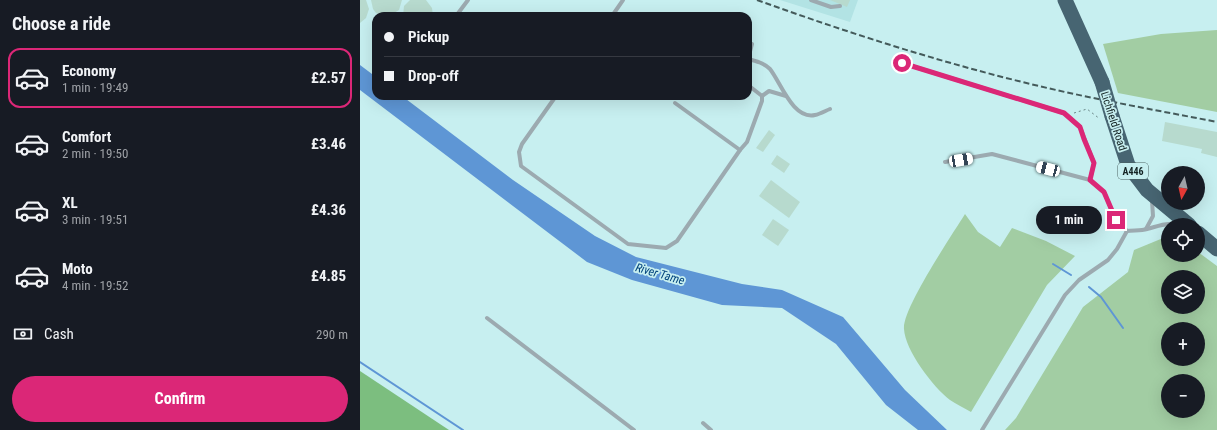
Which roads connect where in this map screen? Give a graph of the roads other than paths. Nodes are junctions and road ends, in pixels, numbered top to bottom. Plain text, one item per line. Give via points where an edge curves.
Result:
1 (468, 0) edge
2 (623, 0) edge
3 (811, 0) edge
4 (1065, 0) edge
5 (840, 6) dead end
6 (459, 12) edge
7 (615, 12) edge
8 (752, 60) edge
9 (902, 63) dead end
10 (752, 89) edge
11 (762, 96) junction
12 (786, 96) junction
13 (553, 100) edge
14 (675, 103) dead end
15 (830, 109) dead end
16 (740, 150) junction
17 (945, 162) dead end
18 (1090, 180) junction
19 (1147, 190) junction
20 (1180, 218) edge
21 (1161, 225) edge
22 (1146, 230) junction
23 (1127, 231) junction
24 (1205, 239) edge
25 (1217, 249) edge
26 (487, 318) dead end
27 (703, 423) dead end
28 (634, 430) edge
29 (712, 430) edge
30 (982, 430) edge

1 - 6 lane
2 - 7 lane
3 - 5 lane via 831,8
4 - 19 highway, Lichfield Road / A446, bridge via 1102,82 1108,117 1128,165
8 - 12 lane via 770,69
9 - 18 lane via 1064,113 1080,127 1094,163
10 - 11 lane
11 - 12 lane via 769,92
11 - 16 lane via 747,142
12 - 15 lane via 797,110 805,115 815,116
13 - 16 lane via 518,152 521,166 628,244 666,248 677,242
14 - 16 lane
17 - 18 lane via 992,154
18 - 23 lane via 1104,192 1116,220
19 - 20 highway, Lichfield Road / A446
19 - 22 lane via 1153,203 1153,216
21 - 22 lane
22 - 23 lane
23 - 30 lane via 1108,260 1079,280 1065,295
24 - 25 highway, Lichfield Road / A446
26 - 28 lane
27 - 29 lane

